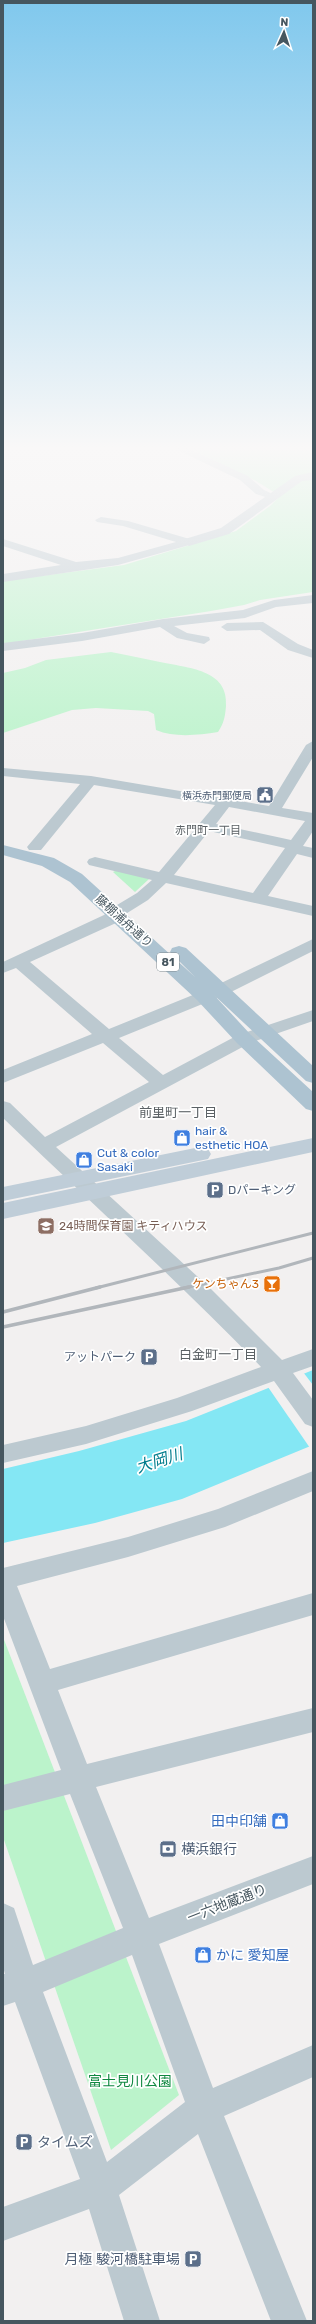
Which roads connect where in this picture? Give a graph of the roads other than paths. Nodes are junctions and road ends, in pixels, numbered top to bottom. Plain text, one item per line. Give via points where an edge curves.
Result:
1 (37, 554) edge
2 (143, 554) edge
3 (75, 566) junction
4 (3, 578) edge
5 (313, 599) edge
6 (166, 626) junction
7 (204, 640) dead end
8 (3, 647) edge
9 (313, 654) edge
10 (313, 745) edge
11 (3, 772) edge
12 (91, 780) junction
13 (225, 802) junction
14 (273, 811) junction
15 (313, 819) edge
16 (206, 826) junction
17 (3, 842) edge
18 (35, 847) junction
19 (294, 847) junction
20 (3, 850) edge
21 (313, 853) edge
22 (95, 862) dead end
23 (164, 877) junction
24 (258, 898) junction
25 (122, 909) junction
26 (313, 911) edge
27 (313, 944) edge
28 (10, 964) edge
29 (213, 993) junction
30 (313, 1015) edge
31 (265, 1032) junction
32 (104, 1036) junction
33 (244, 1038) junction
34 (3, 1077) edge
35 (313, 1077) edge
36 (161, 1083) junction
37 (313, 1104) edge
38 (3, 1107) edge
39 (313, 1130) edge
40 (313, 1145) edge
41 (43, 1146) junction
42 (84, 1185) junction
43 (3, 1194) edge
44 (3, 1211) edge
45 (313, 1357) edge
46 (282, 1374) junction
47 (313, 1418) edge
48 (3, 1454) edge
49 (313, 1481) edge
50 (3, 1581) edge
51 (313, 1604) edge
52 (42, 1683) junction
53 (313, 1720) edge
54 (78, 1780) junction
55 (3, 1798) edge
56 (313, 1870) edge
57 (3, 1918) edge
58 (141, 1936) junction
59 (13, 1987) edge
60 (313, 2061) edge
61 (204, 2108) junction
62 (100, 2188) junction
63 (3, 2224) edge
64 (142, 2321) edge
65 (289, 2321) edge

1 - 3 street
2 - 3 street via 118,561
3 - 4 street
5 - 6 street via 274,604 245,614
6 - 7 street via 189,638
6 - 8 street
6 - 9 street via 263,626 293,647
10 - 14 street
11 - 12 street
12 - 13 street
12 - 18 street
13 - 14 street
13 - 16 street
14 - 15 street
15 - 19 street
16 - 19 street
16 - 23 street
17 - 18 main road, 藤棚浦舟通り / 81
18 - 25 main road, 藤棚浦舟通り / 81 via 68,859 86,869
19 - 21 street
19 - 24 street
20 - 25 main road, 藤棚浦舟通り / 81 via 28,855 64,870
22 - 23 street
23 - 24 street
23 - 25 street via 141,899
24 - 26 street
25 - 28 street via 110,919
25 - 29 main road, 藤棚浦舟通り / 81
27 - 29 street
28 - 32 street
29 - 31 main road, 藤棚浦舟通り / 81
29 - 32 street
29 - 33 main road, 藤棚浦舟通り / 81
30 - 31 street
31 - 33 street
31 - 35 main road, 藤棚浦舟通り / 81
32 - 34 street
32 - 36 street
33 - 36 street
33 - 37 main road, 藤棚浦舟通り / 81
36 - 41 street
38 - 41 street
39 - 42 main road
40 - 42 main road
41 - 42 street
42 - 43 main road
42 - 44 main road
42 - 46 street via 171,1262
45 - 46 street
46 - 47 street
46 - 48 street via 86,1435
49 - 50 street via 225,1517
50 - 52 street
51 - 52 street
52 - 54 street
53 - 54 street
54 - 55 street
54 - 58 street
56 - 58 street, 一六地蔵通り
57 - 59 street
58 - 59 street, 一六地蔵通り
58 - 61 street
59 - 62 street
60 - 61 street
61 - 62 street
61 - 65 street
62 - 63 street
62 - 64 street

